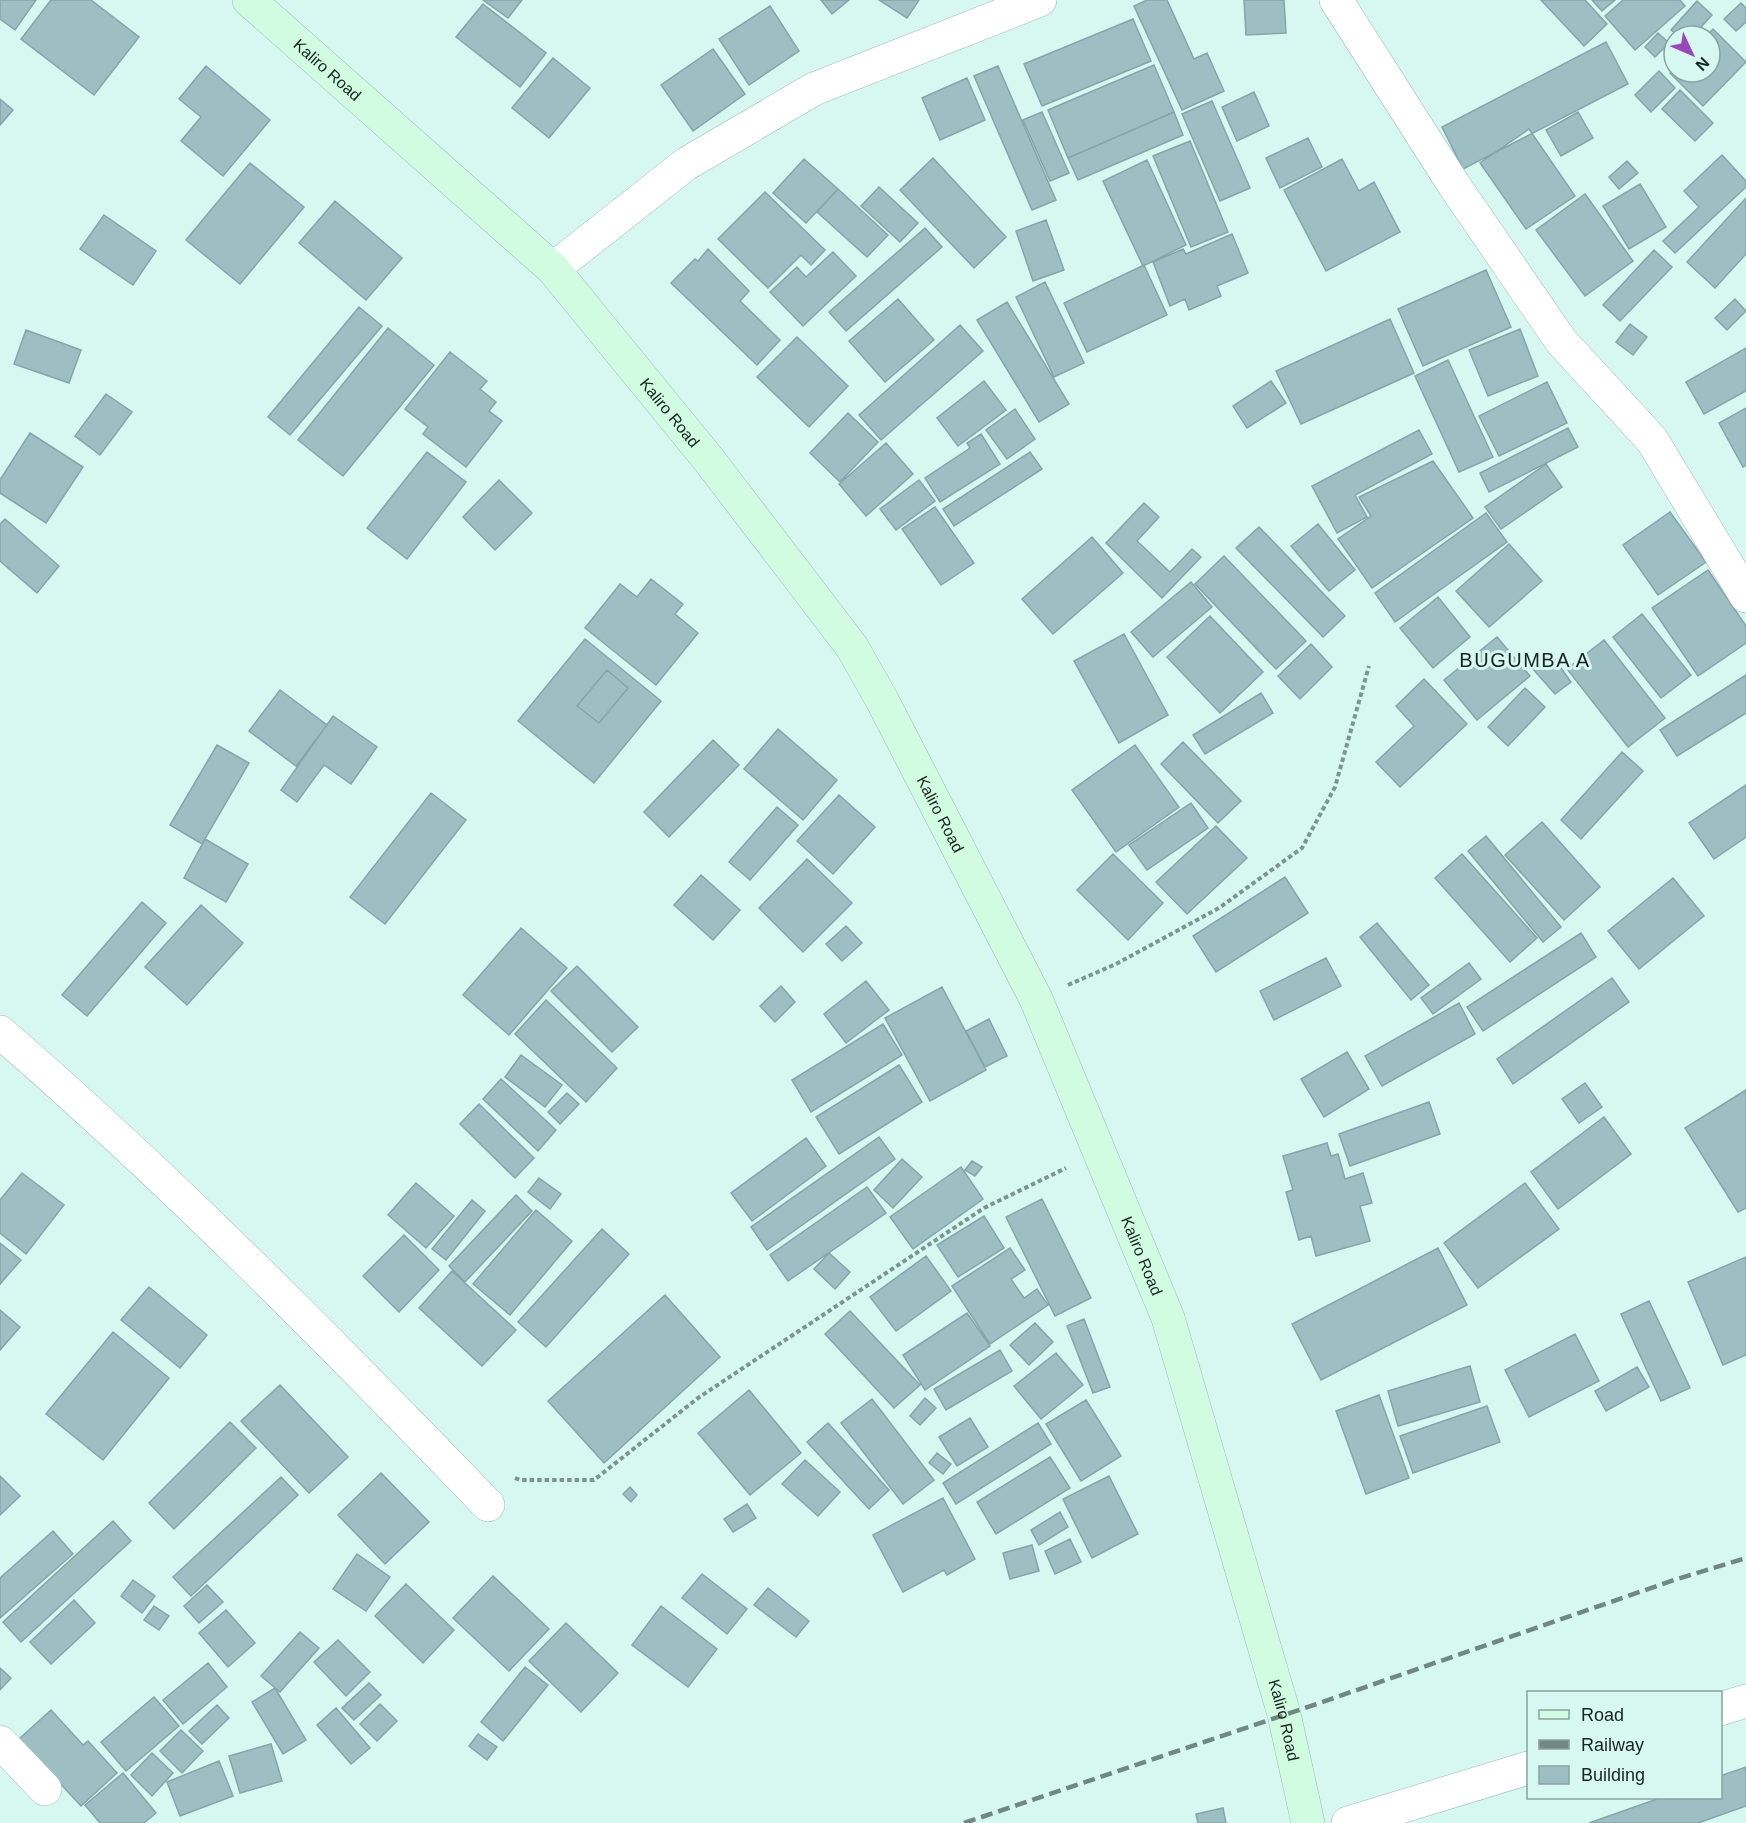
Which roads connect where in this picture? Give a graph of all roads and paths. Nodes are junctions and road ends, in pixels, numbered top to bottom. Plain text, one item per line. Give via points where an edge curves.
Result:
1 (249, 0) edge
2 (1040, 0) edge
3 (1336, 0) edge
4 (553, 268) junction
5 (1746, 596) edge
6 (1369, 666) dead end
7 (1036, 999) junction
8 (0, 1032) edge
9 (1100, 1152) junction
10 (510, 1475) dead end
11 (488, 1505) dead end
12 (1746, 1701) edge
13 (1722, 1708) edge
14 (0, 1742) edge
15 (1527, 1768) edge
16 (45, 1790) dead end
17 (1308, 1823) edge
18 (1348, 1823) edge

1 - 4 main road, Kaliro Road
2 - 4 street via 813,89 686,164
3 - 5 street via 1454,185 1561,341 1652,440
4 - 7 main road, Kaliro Road via 709,460 852,647
6 - 7 path via 1335,787 1302,848 1219,908 1116,964
7 - 9 main road, Kaliro Road
8 - 11 street via 86,1106 342,1354
9 - 10 path via 984,1208 698,1398 594,1480 520,1480
9 - 17 main road, Kaliro Road via 1168,1318 1284,1714
12 - 13 street
14 - 16 street
15 - 18 street

